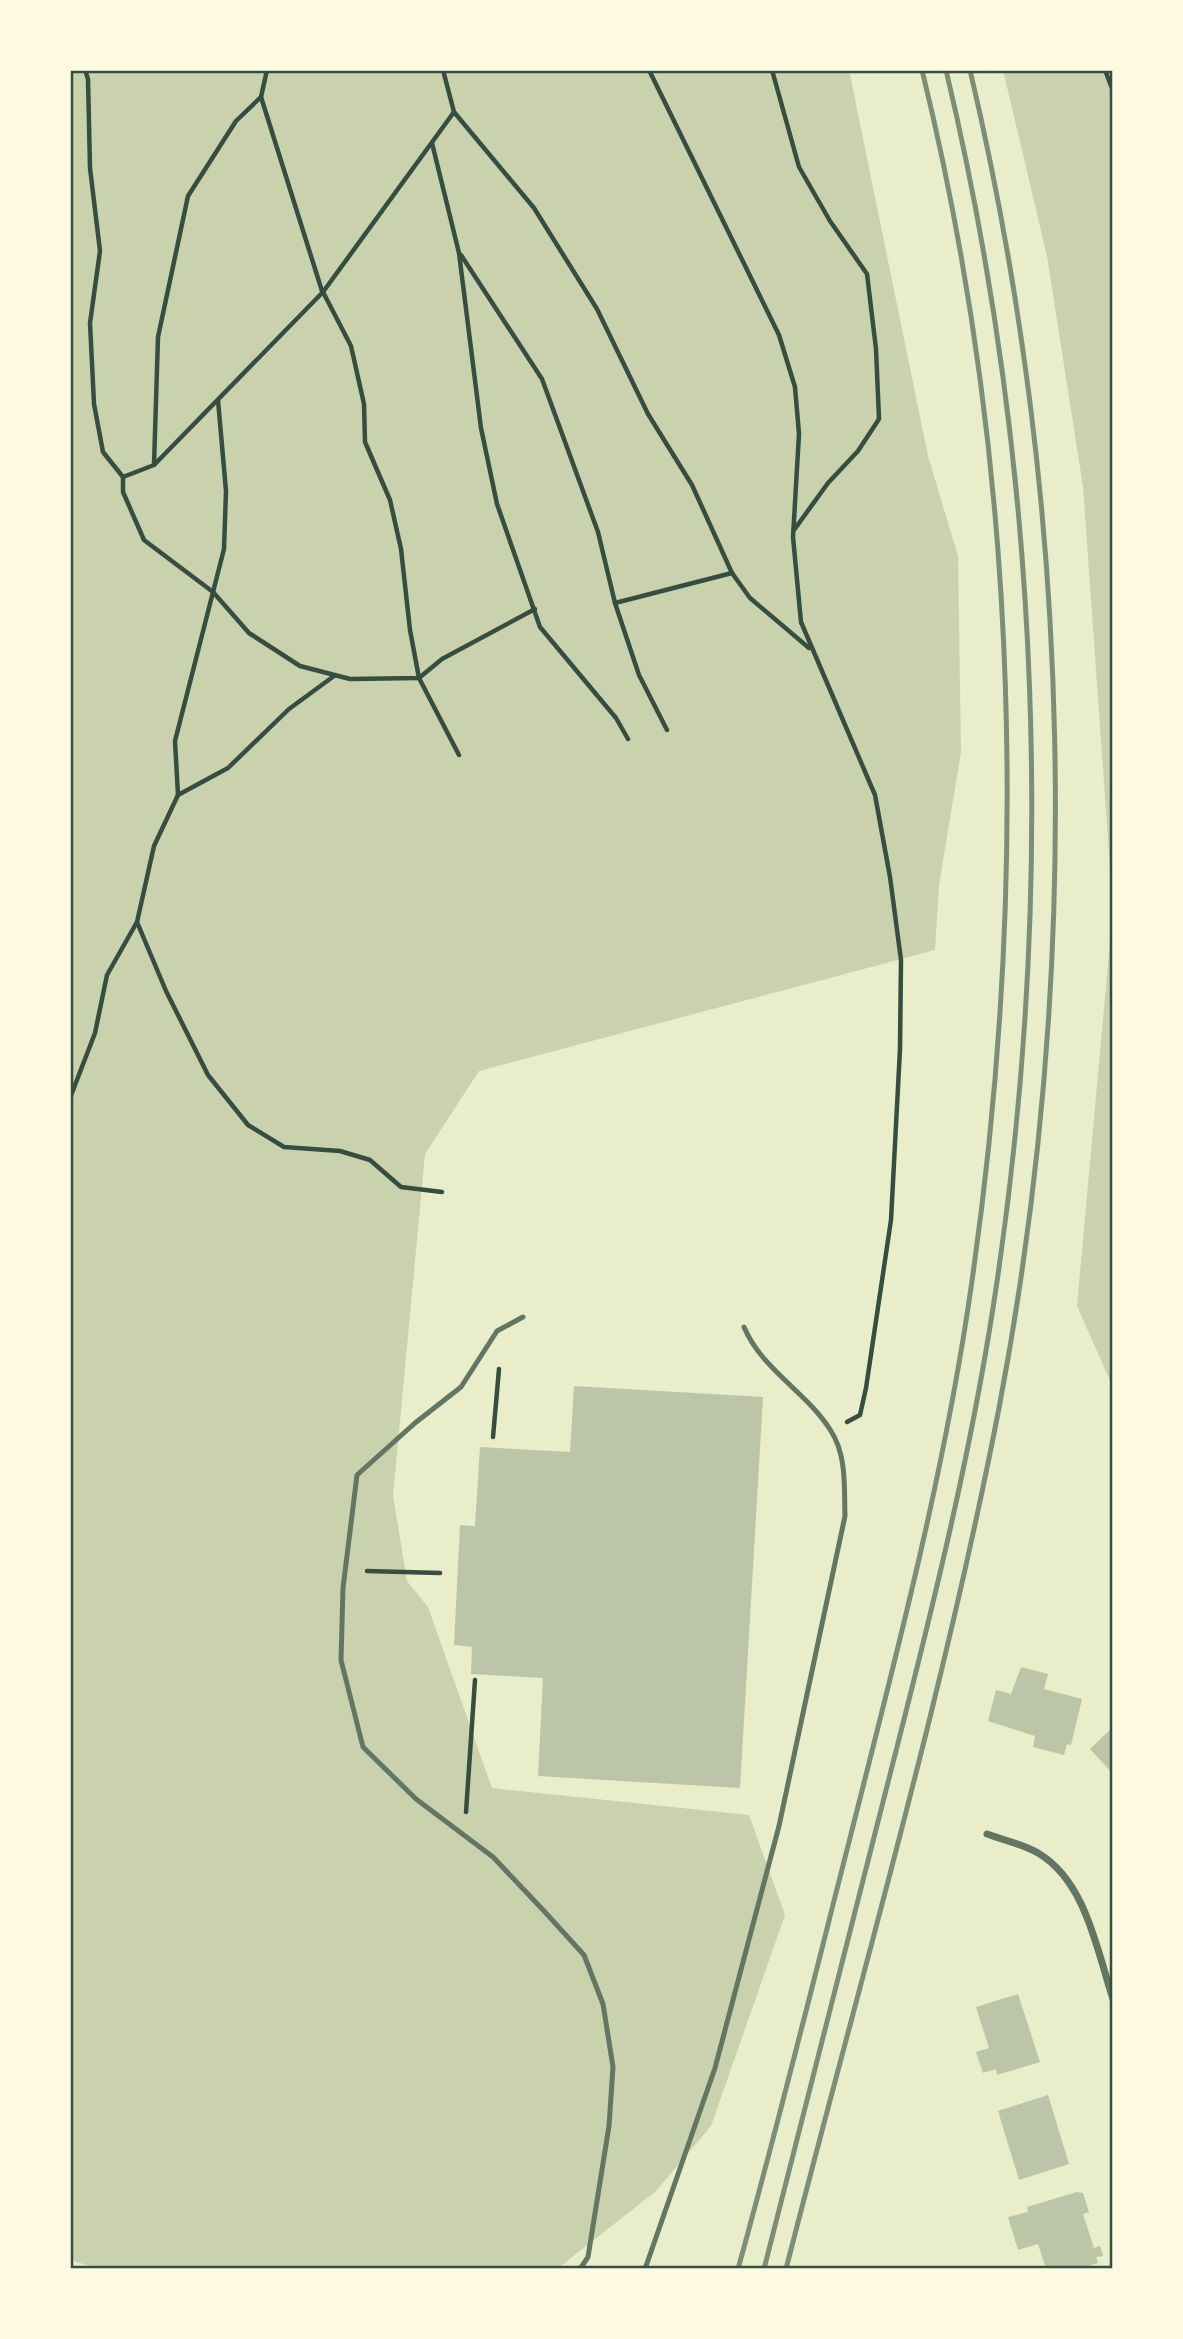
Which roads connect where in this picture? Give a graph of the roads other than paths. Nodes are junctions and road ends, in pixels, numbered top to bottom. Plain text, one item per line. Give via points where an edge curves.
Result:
1 (523, 1317) dead end
2 (744, 1327) dead end
3 (987, 1835) dead end
4 (1113, 1999) edge
5 (580, 2269) edge
6 (645, 2269) edge

1 - 5 lane via 497,1331 461,1387 357,1475 344,1570 341,1660 363,1747 416,1800 493,1857 584,1955 603,2004 613,2067 588,2256
2 - 6 lane via 754,1350 832,1431 844,1469 845,1516 779,1826 715,2068
3 - 4 street via 1038,1853 1066,1876 1082,1908

